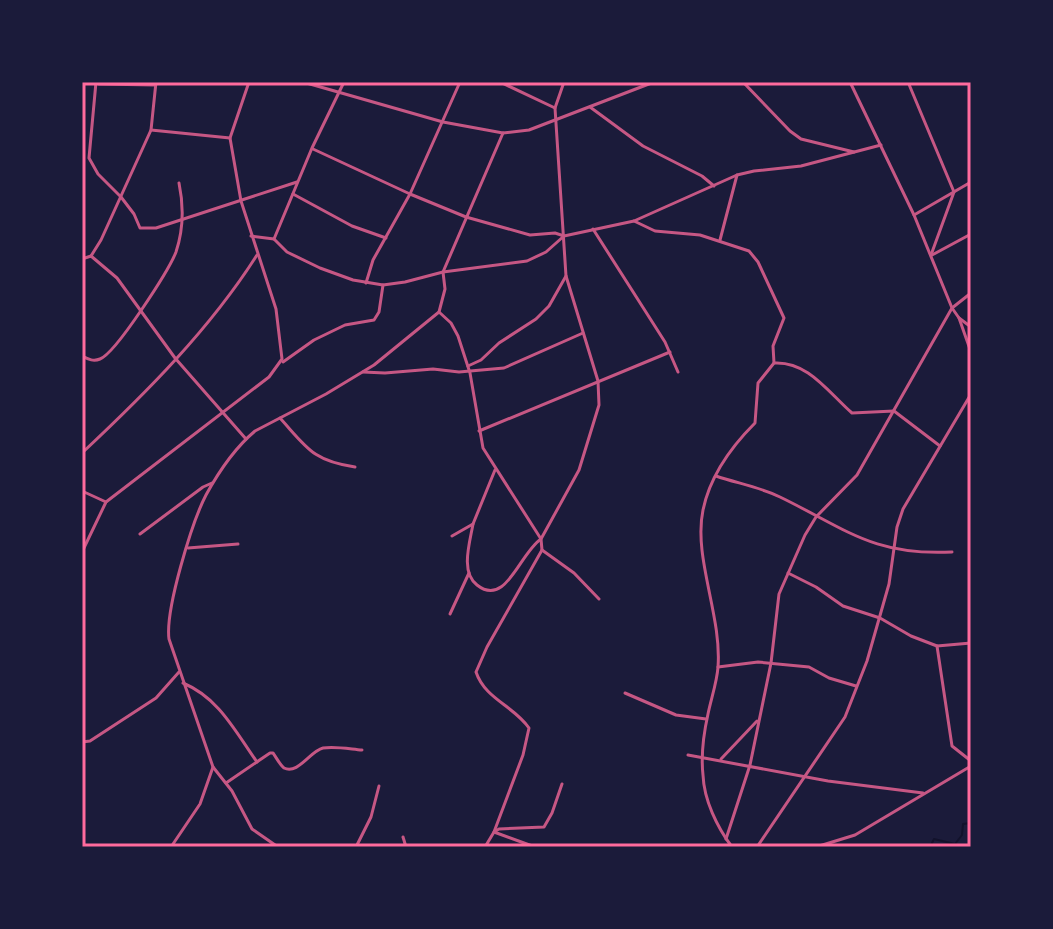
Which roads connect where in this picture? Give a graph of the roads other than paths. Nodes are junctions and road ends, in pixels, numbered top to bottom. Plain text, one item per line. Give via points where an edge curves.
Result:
1 (249, 82) edge
2 (303, 82) edge
3 (344, 82) edge
4 (460, 82) edge
5 (500, 82) edge
6 (564, 82) edge
7 (654, 82) edge
8 (743, 82) edge
9 (850, 82) edge
10 (908, 82) edge
11 (97, 83) edge
12 (155, 83) edge
13 (338, 91) junction
14 (590, 107) junction
15 (555, 108) junction
16 (556, 120) junction
17 (443, 122) junction
18 (151, 130) junction
19 (503, 133) junction
20 (230, 138) junction
21 (881, 145) junction
22 (312, 148) junction
23 (854, 152) junction
24 (737, 175) junction
25 (297, 182) junction
26 (971, 182) edge
27 (179, 183) dead end
28 (714, 186) junction
29 (954, 192) junction
30 (293, 194) junction
31 (410, 194) junction
32 (121, 197) junction
33 (241, 201) junction
34 (914, 215) junction
35 (466, 217) junction
36 (184, 219) junction
37 (634, 221) junction
38 (593, 229) junction
39 (971, 234) edge
40 (251, 236) junction
41 (564, 236) junction
42 (386, 238) junction
43 (274, 239) junction
44 (720, 240) junction
45 (257, 255) junction
46 (931, 255) junction
47 (91, 256) junction
48 (82, 259) edge
49 (443, 272) junction
50 (566, 276) junction
51 (366, 283) junction
52 (383, 285) junction
53 (971, 293) edge
54 (952, 308) junction
55 (141, 310) junction
56 (439, 312) junction
57 (959, 318) junction
58 (971, 327) edge
59 (583, 333) junction
60 (670, 352) junction
61 (971, 352) edge
62 (82, 356) edge
63 (175, 358) junction
64 (774, 363) junction
65 (280, 365) junction
66 (469, 369) junction
67 (363, 372) junction
68 (678, 372) dead end
69 (598, 381) junction
70 (971, 394) edge
71 (894, 411) junction
72 (222, 413) junction
73 (280, 418) junction
74 (479, 431) junction
75 (246, 439) junction
76 (940, 446) junction
77 (82, 453) edge
78 (355, 467) dead end
79 (495, 470) junction
80 (714, 476) junction
81 (214, 482) junction
82 (82, 491) edge
83 (106, 502) junction
84 (816, 517) junction
85 (473, 524) junction
86 (140, 534) dead end
87 (452, 536) dead end
88 (541, 539) junction
89 (238, 544) dead end
90 (188, 548) junction
91 (542, 550) junction
92 (895, 550) junction
93 (82, 552) edge
94 (952, 552) dead end
95 (469, 573) junction
96 (788, 573) junction
97 (599, 599) dead end
98 (450, 614) dead end
99 (880, 618) junction
100 (971, 643) edge
101 (937, 646) junction
102 (771, 663) junction
103 (718, 667) junction
104 (179, 672) junction
105 (183, 683) junction
106 (82, 684) edge
107 (856, 686) junction
108 (625, 693) dead end
109 (82, 696) edge
110 (759, 718) junction
111 (706, 719) junction
112 (82, 742) edge
113 (362, 750) dead end
114 (688, 755) dead end
115 (704, 757) junction
116 (720, 760) junction
117 (257, 762) junction
118 (971, 763) edge
119 (750, 765) junction
120 (213, 767) junction
121 (805, 776) junction
122 (226, 783) junction
123 (562, 784) dead end
124 (379, 786) dead end
125 (923, 793) junction
126 (494, 832) junction
127 (403, 837) dead end
128 (726, 839) junction
129 (171, 847) edge
130 (278, 847) edge
131 (356, 847) edge
132 (406, 847) edge
133 (485, 847) edge
134 (535, 847) edge
135 (732, 847) edge
136 (757, 847) edge
137 (816, 847) edge

1 - 20 street
2 - 13 street
3 - 13 street
4 - 17 street
5 - 15 street
6 - 15 street
7 - 14 street
8 - 23 street via 801,139
9 - 21 street
10 - 29 street
11 - 12 street
11 - 32 street via 89,158
12 - 18 street
13 - 17 street
13 - 22 street
14 - 16 street
14 - 28 street via 643,146
15 - 16 street
16 - 19 street
16 - 41 street
17 - 19 street
17 - 31 street
18 - 20 street
18 - 32 street
19 - 35 street
20 - 33 street
21 - 23 street
21 - 34 street
22 - 25 street
22 - 31 street
23 - 24 street
24 - 28 street
24 - 44 street
25 - 30 street
25 - 33 street
26 - 29 street
27 - 36 street
28 - 37 street
29 - 34 street
29 - 46 street
30 - 42 street
30 - 43 street
31 - 35 street
31 - 42 street
32 - 36 street via 143,230
32 - 47 street
33 - 36 street
33 - 40 street
34 - 46 street
35 - 41 street via 530,235
35 - 49 street
36 - 55 street via 175,254
37 - 38 street
37 - 44 street via 655,231
38 - 41 street
38 - 60 street
39 - 46 street
40 - 43 street
40 - 45 street
41 - 49 street via 527,261
41 - 50 street
42 - 51 street
43 - 51 street via 287,252 320,268
44 - 64 street via 749,251 784,318 773,346
45 - 63 street via 222,308
45 - 65 street via 276,309
46 - 54 street
47 - 48 street
47 - 55 street via 117,278
49 - 52 street
49 - 56 street
50 - 59 street
50 - 66 street via 536,319
51 - 52 street
52 - 65 street via 374,320 345,325
53 - 54 street
54 - 57 street
54 - 71 street
55 - 62 street via 107,355 96,360
55 - 63 street
56 - 66 street via 451,323
56 - 67 street
57 - 58 street
57 - 61 street
59 - 66 street via 516,365
59 - 69 street
60 - 68 street
60 - 69 street
63 - 72 street
63 - 77 street
64 - 71 street via 815,376 852,413
64 - 80 street via 758,383 755,423
65 - 72 street
66 - 67 street
66 - 74 street
67 - 73 street
69 - 74 street
69 - 88 street via 599,405 579,470
70 - 76 street
71 - 76 street
71 - 84 street via 857,475
72 - 75 street
72 - 83 street
73 - 75 street
73 - 78 street via 321,459
74 - 79 street
75 - 81 street
76 - 92 street via 903,509
79 - 85 street
79 - 88 street
80 - 84 street via 777,495
80 - 103 street via 701,520
81 - 86 street
81 - 90 street
82 - 83 street
83 - 93 street
84 - 92 street via 865,542
84 - 96 street
85 - 87 street
85 - 95 street
88 - 91 street
88 - 95 street via 497,591 476,585
89 - 90 street
90 - 104 street via 168,632
91 - 97 street
91 - 126 street via 476,672 495,699 529,728
92 - 94 street
92 - 99 street
95 - 98 street
96 - 99 street via 843,606
96 - 102 street via 779,594
99 - 101 street
99 - 107 street
100 - 101 street
101 - 118 street via 952,746
102 - 103 street
102 - 107 street via 809,667
102 - 110 street
103 - 111 street
104 - 105 street
104 - 112 street via 156,698
105 - 117 street via 214,702
105 - 120 street
106 - 109 street
107 - 121 street via 845,717
108 - 111 street via 676,715
110 - 116 street
110 - 119 street
111 - 115 street
113 - 117 street via 325,748 296,768 282,767 273,753
114 - 115 street
115 - 116 street
115 - 128 street via 708,799
116 - 119 street
117 - 122 street
118 - 125 street
119 - 121 street
119 - 128 street
120 - 122 street
120 - 129 street via 200,804
121 - 125 street
121 - 136 street
122 - 130 street via 252,829
123 - 126 street via 544,827
124 - 131 street
125 - 137 street via 855,835
126 - 133 street
126 - 134 street
127 - 132 street
128 - 135 street

